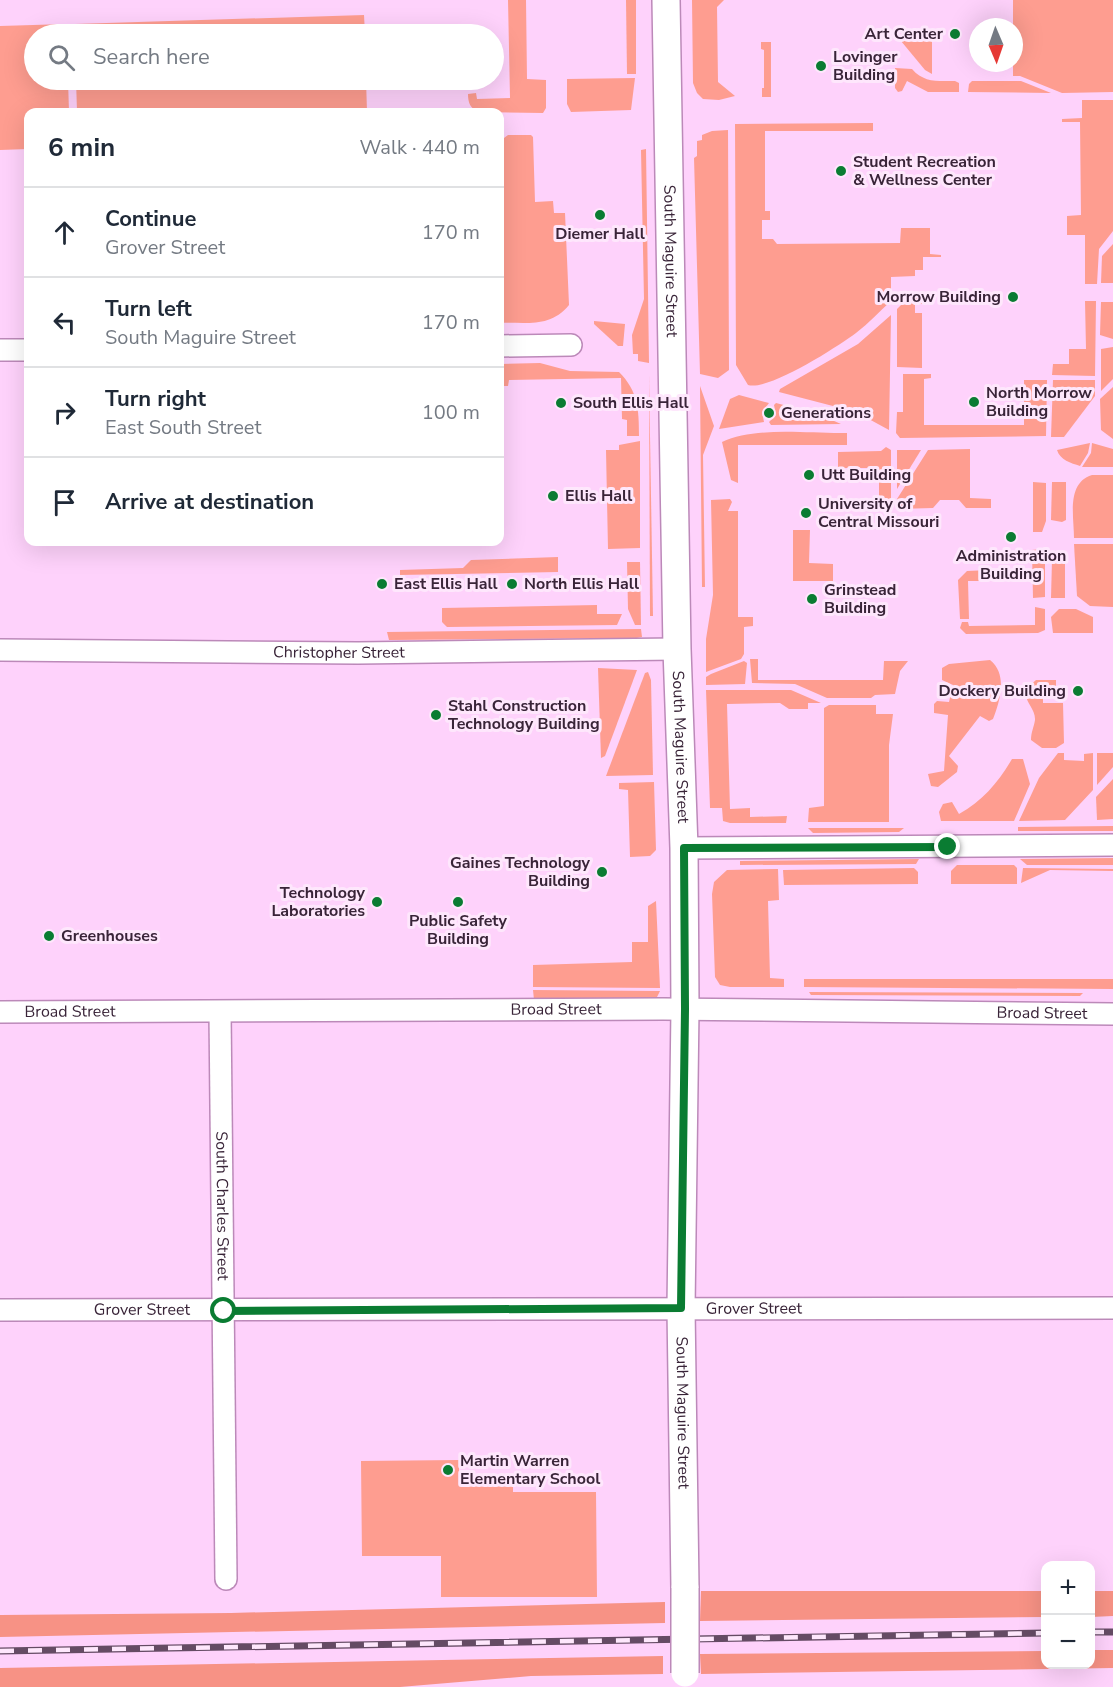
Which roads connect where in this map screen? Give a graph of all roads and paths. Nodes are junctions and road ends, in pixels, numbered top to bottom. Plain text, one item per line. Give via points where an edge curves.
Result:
1 (666, 0) edge
2 (571, 345) dead end
3 (504, 346) edge
4 (0, 350) edge
5 (24, 350) edge
6 (677, 649) junction
7 (0, 651) edge
8 (1113, 845) edge
9 (684, 848) junction
10 (685, 1009) junction
11 (0, 1012) edge
12 (220, 1012) junction
13 (1113, 1014) edge
14 (681, 1308) junction
15 (1113, 1308) edge
16 (0, 1310) edge
17 (224, 1311) junction
18 (226, 1579) dead end
19 (685, 1680) edge

1 - 6 main road, South Maguire Street
2 - 3 street
4 - 5 street
6 - 7 street, Christopher Street via 358,653
6 - 9 main road, South Maguire Street
8 - 9 street
9 - 10 main road, South Maguire Street
10 - 12 street, Broad Street
10 - 13 street, Broad Street
10 - 14 main road, South Maguire Street
11 - 12 street, Broad Street
12 - 17 street, South Charles Street
14 - 15 street, Grover Street
14 - 17 street, Grover Street
14 - 19 main road, South Maguire Street, bridge
16 - 17 street, Grover Street
17 - 18 street, South Charles Street

